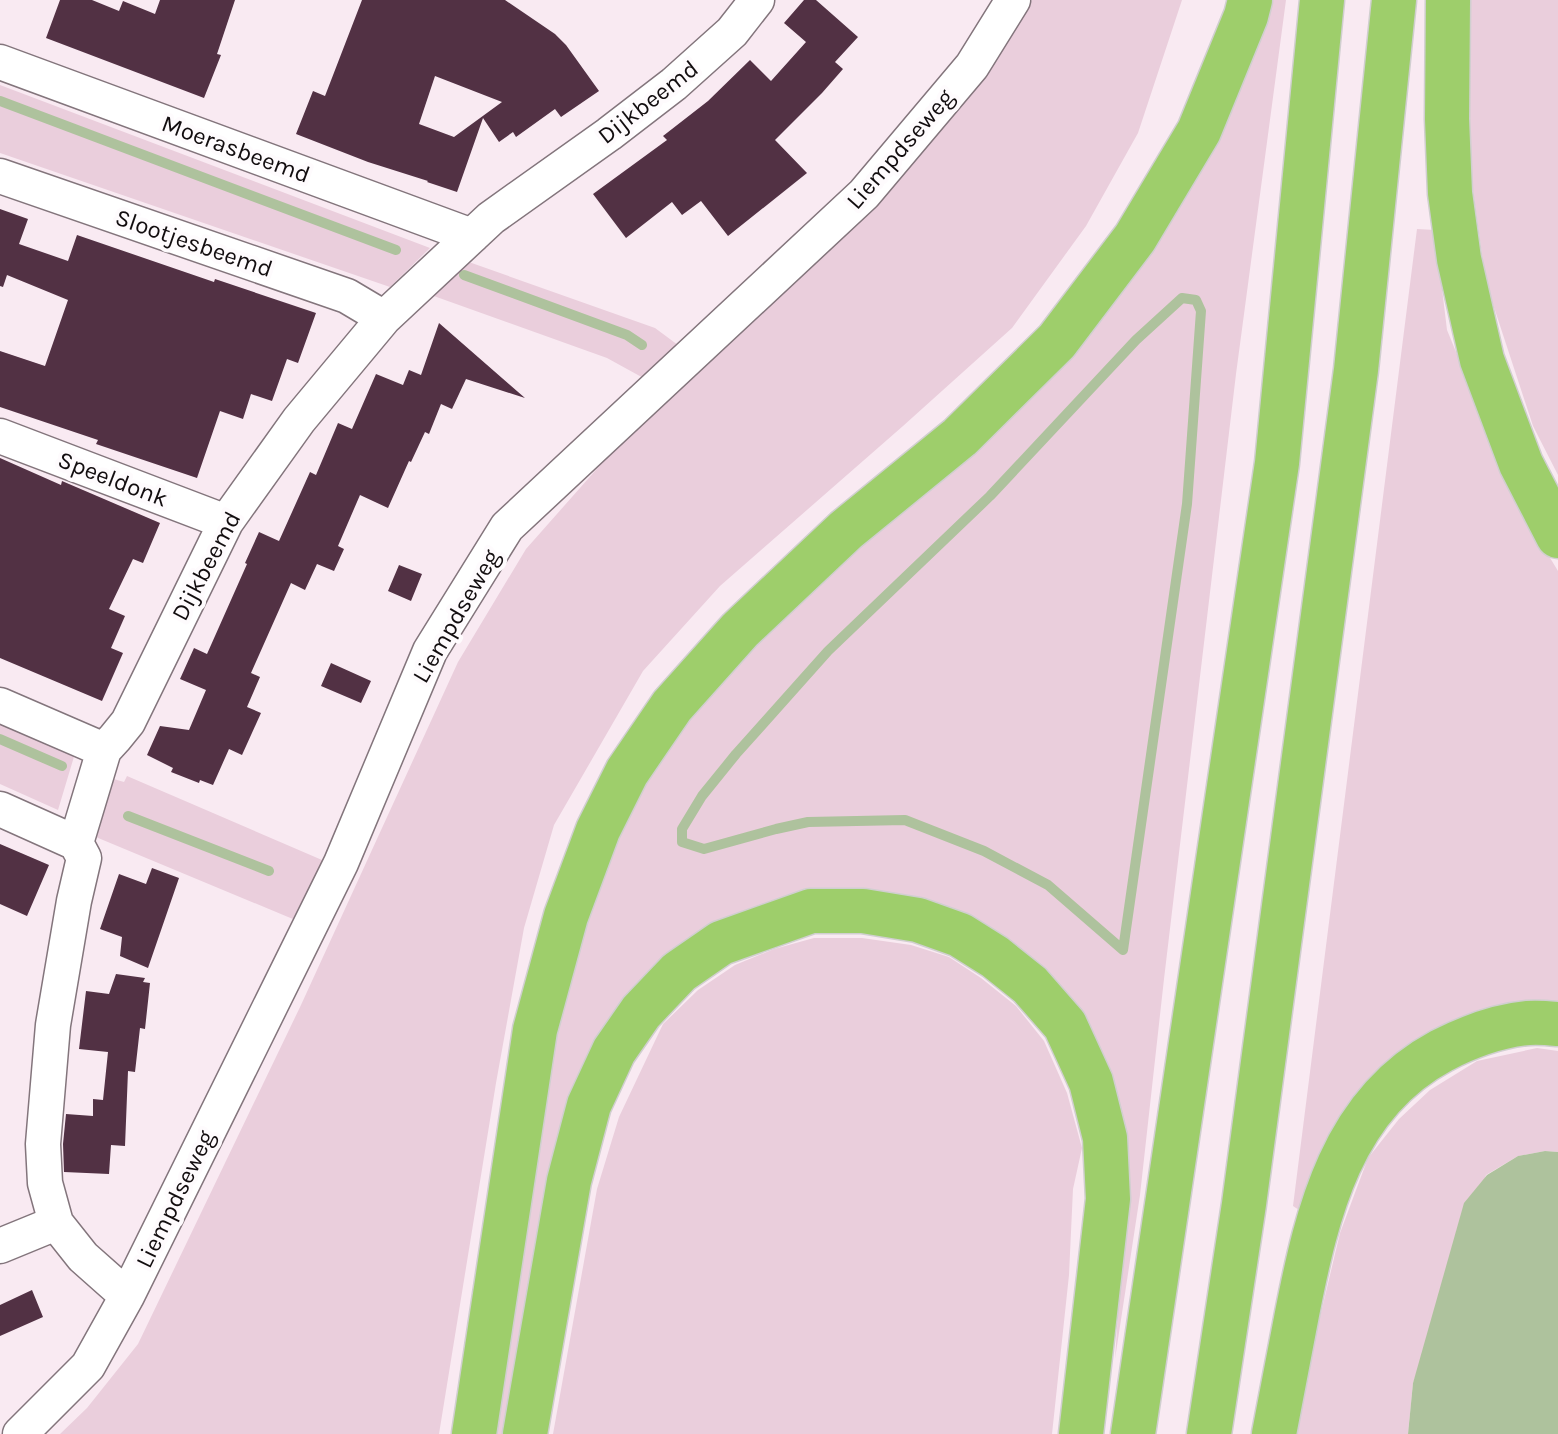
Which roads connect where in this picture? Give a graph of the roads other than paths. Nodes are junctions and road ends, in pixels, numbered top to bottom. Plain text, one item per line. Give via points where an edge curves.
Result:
1 (757, 0) edge
2 (1013, 0) edge
3 (1250, 0) edge
4 (1322, 0) edge
5 (1394, 0) edge
6 (1448, 0) edge
7 (0, 62) edge
8 (0, 176) edge
9 (472, 236) junction
10 (384, 318) junction
11 (0, 436) edge
12 (226, 522) junction
13 (1558, 536) edge
14 (0, 705) edge
15 (104, 750) junction
16 (0, 809) edge
17 (76, 843) junction
18 (1558, 1024) edge
19 (56, 1223) junction
20 (0, 1246) edge
21 (127, 1296) junction
22 (20, 1434) edge
23 (474, 1434) edge
24 (525, 1434) edge
25 (1081, 1434) edge
26 (1133, 1434) edge
27 (1209, 1434) edge
28 (1274, 1434) edge

1 - 9 street, Dijkbeemd via 732,32 674,84
2 - 21 street, Liempdseweg via 972,66 864,194 507,527 430,651 341,863
3 - 23 highway via 1199,131 1135,238 1057,341 960,437 846,530 740,630 672,706 627,772 598,830 566,916 535,1030
4 - 26 highway via 1277,463
5 - 27 highway via 1356,370 1247,1189
6 - 13 highway via 1450,193 1459,259 1482,360 1521,464
7 - 9 street, Moerasbeemd
8 - 10 street, Slootjesbeemd via 347,296
9 - 10 street, Dijkbeemd
10 - 12 street, Dijkbeemd via 299,420
11 - 12 street, Speeldonk
12 - 15 street, Dijkbeemd via 128,722
14 - 15 street
15 - 17 street, Dijkbeemd
16 - 17 street
17 - 19 street, Dijkbeemd via 84,858 53,1025 43,1144 45,1183
18 - 28 highway via 1529,1022 1453,1044 1401,1078 1360,1124 1325,1196 1310,1249
19 - 20 street
19 - 21 street, Dijkbeemd via 83,1257
21 - 22 street, Liempdseweg via 88,1366
24 - 25 highway via 569,1181 589,1105 614,1051 679,972 721,943 811,911 863,911 918,920 960,935 1030,985 1065,1025 1091,1082 1105,1138 1108,1199

